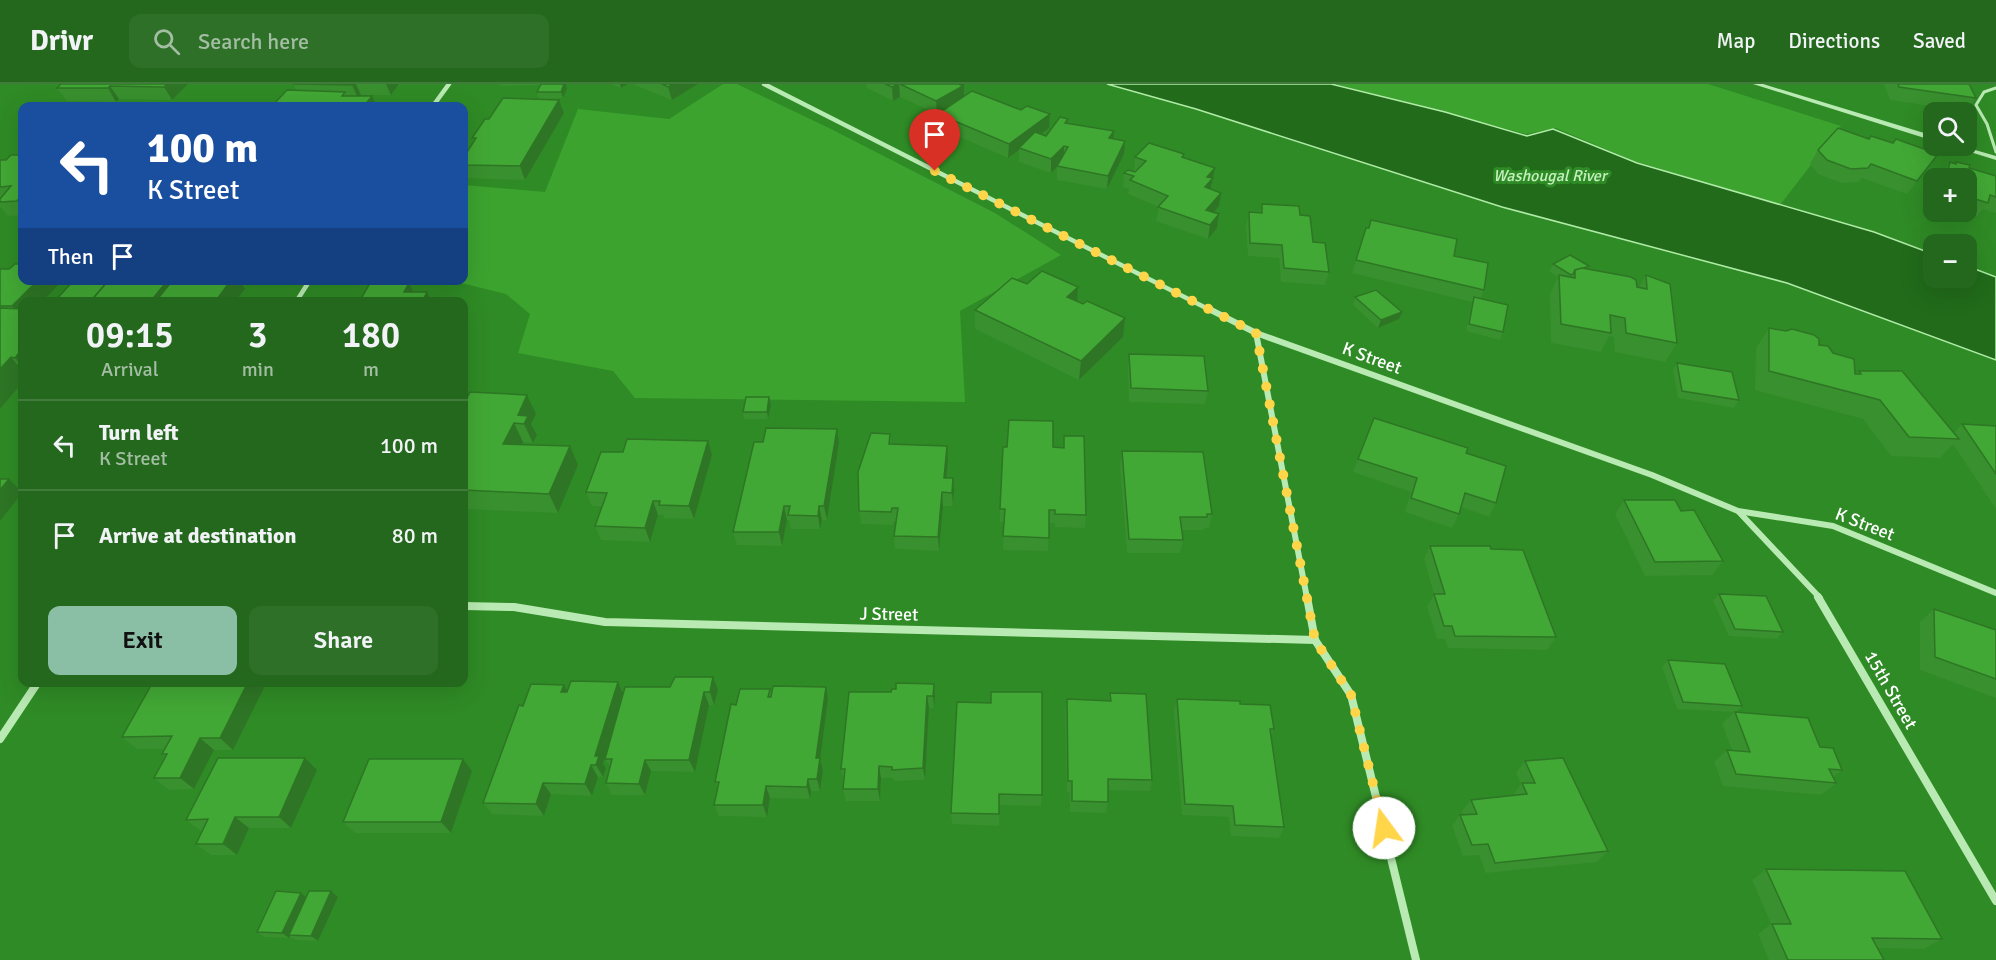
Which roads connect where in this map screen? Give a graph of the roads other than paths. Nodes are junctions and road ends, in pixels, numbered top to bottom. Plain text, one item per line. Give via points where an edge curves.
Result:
1 (449, 84) edge
2 (764, 84) edge
3 (1756, 84) edge
4 (1996, 88) edge
5 (436, 102) edge
6 (1923, 136) edge
7 (1977, 152) edge
8 (1996, 152) edge
9 (1996, 158) edge
10 (1256, 333) junction
11 (1738, 511) junction
12 (1996, 593) edge
13 (468, 606) edge
14 (1315, 640) junction
15 (35, 687) edge
16 (0, 739) edge
17 (1996, 901) edge
18 (1416, 960) edge

1 - 5 street
2 - 10 street, K Street
3 - 6 street
4 - 8 lane via 1984,92 1976,105
7 - 9 street
10 - 11 street, K Street via 1652,475
10 - 14 street
11 - 12 street, K Street via 1833,526
11 - 17 street, 15th Street via 1823,602
13 - 14 street, J Street via 514,607 605,622
14 - 18 street via 1351,695
15 - 16 street

